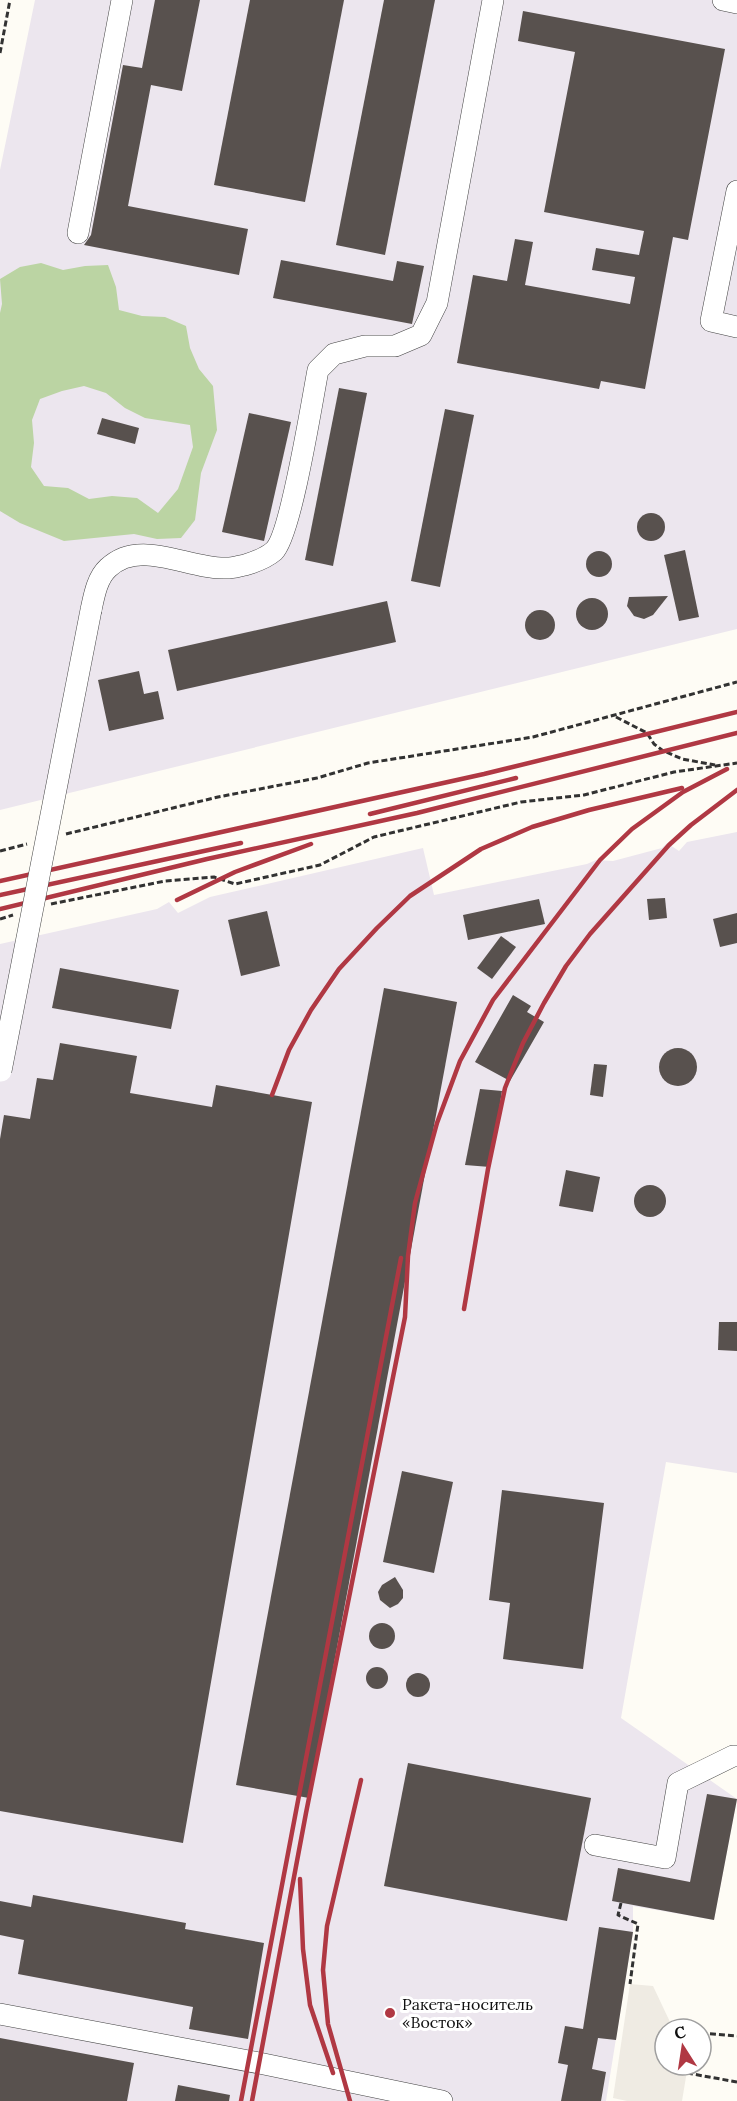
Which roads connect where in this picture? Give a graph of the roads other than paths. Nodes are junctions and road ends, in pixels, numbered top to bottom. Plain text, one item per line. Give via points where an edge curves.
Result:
1 (122, 0) edge
2 (493, 0) edge
3 (723, 0) edge
4 (737, 3) edge
5 (737, 191) edge
6 (78, 233) dead end
7 (737, 327) edge
8 (1, 1074) edge
9 (737, 1756) edge
10 (595, 1845) dead end
11 (0, 2014) edge
12 (442, 2101) edge

1 - 6 lane
2 - 8 lane, bridge via 437,303 421,335 395,346 365,346 334,354 318,370 288,523 275,551 255,562 227,568 145,554 123,558 107,568 97,586
3 - 4 lane
5 - 7 lane via 711,321
9 - 10 lane via 678,1783 665,1858
11 - 12 lane

